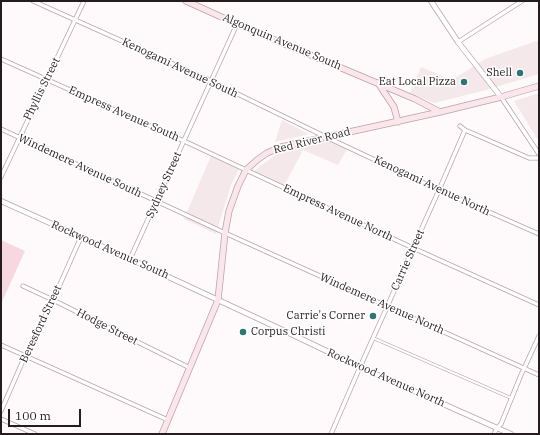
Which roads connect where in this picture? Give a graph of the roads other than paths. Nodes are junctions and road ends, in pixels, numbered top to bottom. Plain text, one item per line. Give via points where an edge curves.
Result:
1 (33, 1) edge
2 (84, 1) edge
3 (186, 1) edge
4 (431, 1) edge
5 (522, 1) edge
6 (75, 20) junction
7 (237, 24) junction
8 (458, 42) junction
9 (1, 59) edge
10 (47, 79) junction
11 (211, 82) junction
12 (378, 83) junction
13 (539, 86) edge
14 (501, 97) junction
15 (440, 112) junction
16 (398, 122) junction
17 (460, 126) dead end
18 (1, 129) edge
19 (465, 130) junction
20 (326, 137) junction
21 (19, 138) junction
22 (184, 141) junction
23 (539, 154) edge
24 (539, 158) edge
25 (246, 170) junction
26 (1, 177) edge
27 (440, 190) junction
28 (1, 201) edge
29 (157, 201) junction
30 (225, 233) junction
31 (539, 234) edge
32 (80, 237) junction
33 (412, 248) junction
34 (130, 259) junction
35 (23, 286) dead end
36 (53, 300) junction
37 (218, 300) junction
38 (539, 305) edge
39 (387, 307) junction
40 (539, 336) edge
41 (373, 338) junction
42 (1, 345) edge
43 (25, 356) junction
44 (360, 367) junction
45 (190, 368) junction
46 (525, 368) junction
47 (539, 375) edge
48 (511, 398) junction
49 (1, 411) edge
50 (1, 419) edge
51 (168, 420) junction
52 (497, 428) junction
53 (36, 434) edge
54 (162, 434) edge
55 (332, 434) edge
56 (494, 434) edge
57 (511, 434) edge

1 - 6 street, Kenogami Avenue South
2 - 6 street, Phyllis Street
3 - 7 main road, Algonquin Avenue South
4 - 8 street
5 - 8 street
6 - 10 street, Phyllis Street
6 - 11 street, Kenogami Avenue South
7 - 11 street, Sydney Street
7 - 12 main road, Algonquin Avenue South
8 - 14 street
9 - 10 street, Empress Avenue South
10 - 21 street, Phyllis Street
10 - 22 street, Empress Avenue South
11 - 20 street, Kenogami Avenue South
11 - 22 street, Sydney Street
12 - 15 main road, Algonquin Avenue South
12 - 16 main road via 394,107
13 - 14 main road, Red River Road
14 - 15 main road, Red River Road
14 - 23 street
15 - 16 main road, Red River Road
16 - 20 main road, Red River Road
17 - 19 street
18 - 21 street, Windemere Avenue South
19 - 24 street via 529,158
19 - 27 street, Carrie Street
20 - 25 main road, Red River Road via 281,147 267,153
20 - 27 street, Kenogami Avenue North
21 - 26 street, Phyllis Street
21 - 29 street, Windemere Avenue South
22 - 25 street, Empress Avenue South
22 - 29 street, Sydney Street
25 - 30 main road, Red River Road via 233,197
25 - 33 street, Empress Avenue North
27 - 31 street, Kenogami Avenue North
27 - 33 street, Carrie Street
28 - 32 street, Rockwood Avenue South
29 - 30 street, Windemere Avenue South
29 - 34 street, Sydney Street
30 - 37 main road, Red River Road
30 - 39 street, Windemere Avenue North
32 - 34 street, Rockwood Avenue South
32 - 36 street, Beresford Street
33 - 38 street, Empress Avenue North
33 - 39 street, Carrie Street
34 - 37 street, Rockwood Avenue South
35 - 36 street, Hodge Street
36 - 43 street, Beresford Street
36 - 45 street, Hodge Street
37 - 44 street, Rockwood Avenue North
37 - 45 main road, Red River Road
39 - 41 street, Carrie Street
39 - 46 street, Windemere Avenue North
40 - 46 street
41 - 44 street, Carrie Street
41 - 48 lane
42 - 43 street
43 - 49 street, Beresford Street
43 - 51 street
44 - 52 street, Rockwood Avenue North
44 - 55 street, Carrie Street
45 - 51 main road, Red River Road
46 - 47 street, Windemere Avenue North
46 - 48 street
48 - 52 street
50 - 53 street
51 - 54 main road, Red River Road
52 - 56 street
52 - 57 street, Rockwood Avenue North

